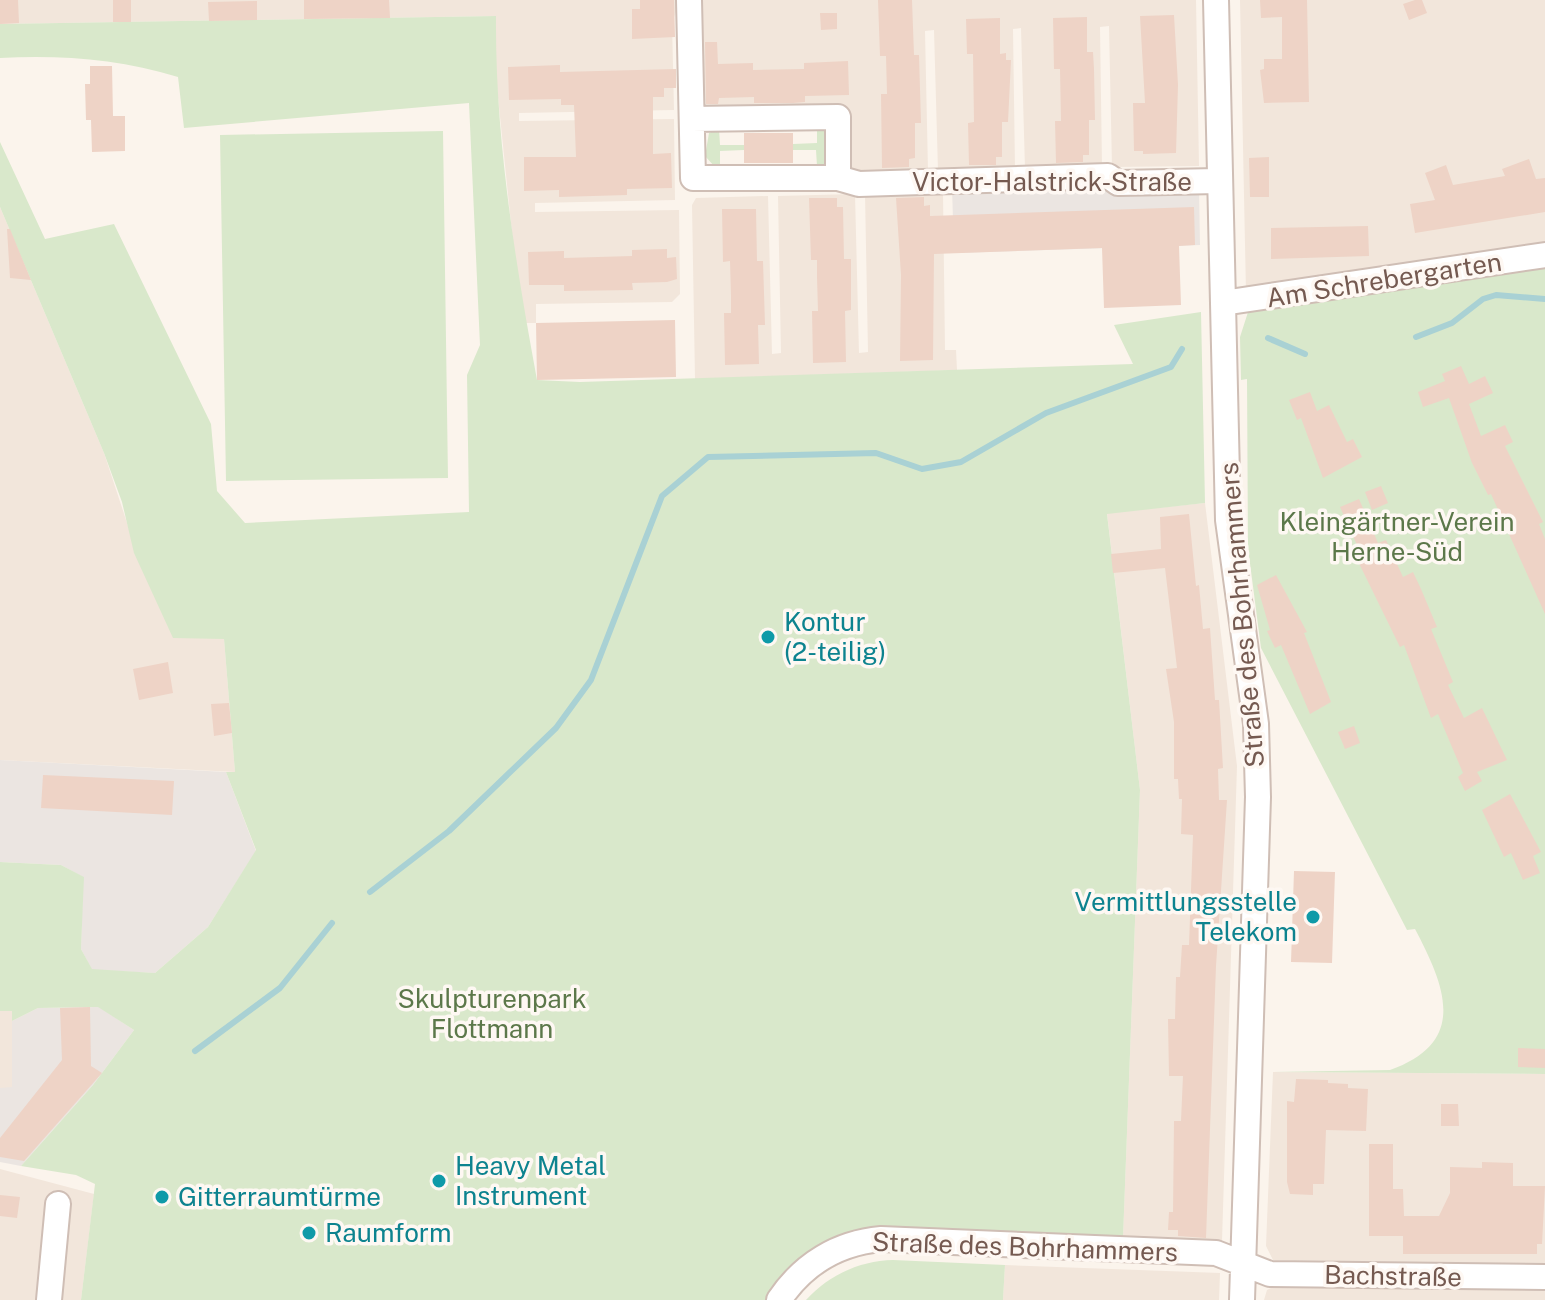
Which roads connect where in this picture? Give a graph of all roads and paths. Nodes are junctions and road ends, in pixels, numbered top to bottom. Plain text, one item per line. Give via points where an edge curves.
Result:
1 (689, 0) edge
2 (1216, 0) edge
3 (692, 119) junction
4 (838, 178) junction
5 (1218, 181) junction
6 (1545, 255) edge
7 (1223, 303) junction
8 (58, 1204) dead end
9 (1243, 1263) junction
10 (1545, 1277) edge
11 (49, 1300) edge
12 (779, 1300) edge
13 (1242, 1300) edge

1 - 3 street, Victor-Halstrick-Straße
2 - 5 street, Straße des Bohrhammers
3 - 4 street, Victor-Halstrick-Straße via 693,178
3 - 4 street via 838,117
4 - 5 street, Victor-Halstrick-Straße via 859,184 1108,176 1118,183
5 - 7 street, Straße des Bohrhammers
6 - 7 street, Am Schrebergarten
7 - 9 street, Straße des Bohrhammers via 1228,520 1256,724 1258,797
8 - 11 street
9 - 10 street, Bachstraße via 1270,1274
9 - 12 street, Straße des Bohrhammers via 1216,1253 881,1239 825,1255
9 - 13 street, Straße des Bohrhammers

